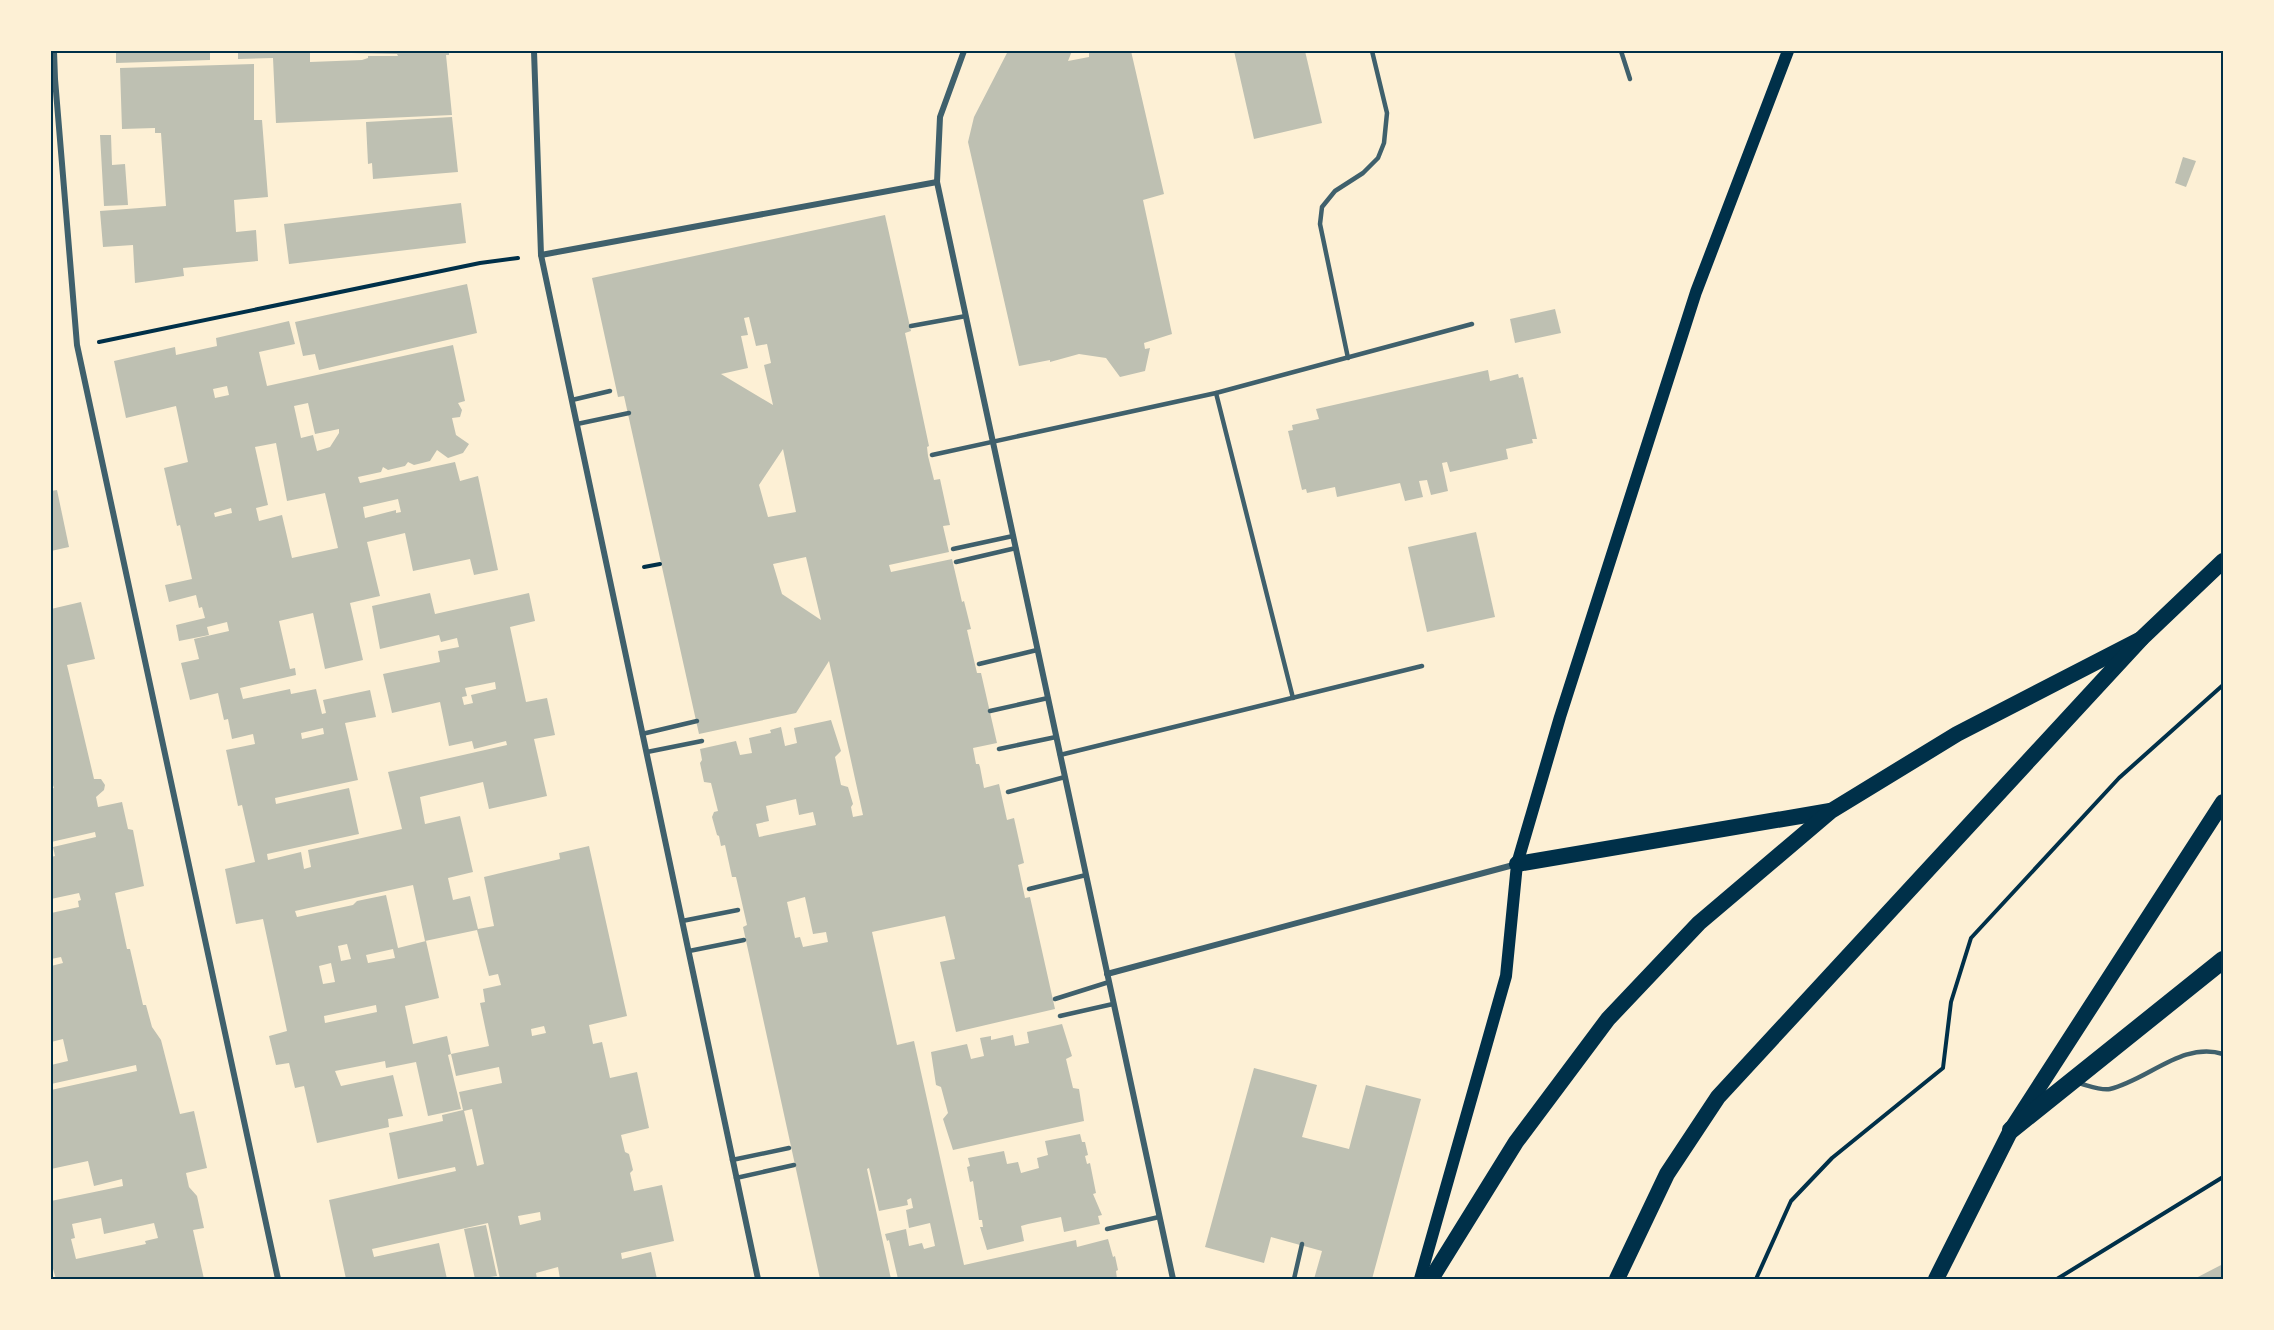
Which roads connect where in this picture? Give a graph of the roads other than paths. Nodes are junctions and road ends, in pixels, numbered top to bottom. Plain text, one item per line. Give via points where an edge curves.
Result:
1 (54, 51) edge
2 (534, 51) edge
3 (964, 51) edge
4 (1372, 51) edge
5 (1621, 51) edge
6 (1788, 51) edge
7 (1630, 79) dead end
8 (937, 182) junction
9 (542, 255) junction
10 (966, 316) junction
11 (1473, 324) dead end
12 (911, 326) dead end
13 (1348, 358) junction
14 (609, 391) dead end
15 (1216, 393) junction
16 (572, 400) junction
17 (629, 413) dead end
18 (577, 424) junction
19 (992, 441) junction
20 (932, 454) dead end
21 (1012, 536) junction
22 (1016, 548) junction
23 (953, 549) dead end
24 (2223, 561) edge
25 (956, 562) dead end
26 (2141, 639) junction
27 (1037, 650) junction
28 (979, 664) dead end
29 (1422, 666) dead end
30 (1048, 698) junction
31 (1293, 698) junction
32 (990, 711) dead end
33 (697, 722) dead end
34 (642, 734) junction
35 (1056, 737) junction
36 (702, 741) dead end
37 (999, 749) dead end
38 (647, 752) junction
39 (1060, 755) junction
40 (1065, 777) junction
41 (1008, 792) dead end
42 (2223, 802) edge
43 (1831, 811) junction
44 (1517, 864) junction
45 (1086, 875) junction
46 (1029, 889) dead end
47 (738, 910) dead end
48 (682, 921) junction
49 (744, 940) dead end
50 (688, 951) junction
51 (2223, 960) edge
52 (1107, 974) junction
53 (1109, 982) junction
54 (1055, 999) dead end
55 (1113, 1004) junction
56 (1060, 1016) dead end
57 (2223, 1054) edge
58 (2069, 1082) junction
59 (2011, 1130) junction
60 (789, 1148) dead end
61 (732, 1160) junction
62 (794, 1165) dead end
63 (736, 1178) junction
64 (1159, 1217) junction
65 (1107, 1228) dead end
66 (1302, 1244) dead end
67 (278, 1279) edge
68 (758, 1279) edge
69 (1173, 1279) edge
70 (1294, 1279) edge
71 (1420, 1279) edge
72 (1431, 1279) edge
73 (1617, 1279) edge
74 (1936, 1279) edge

1 - 67 street via 77,345
2 - 9 street
3 - 8 street via 940,117
4 - 13 lane via 1387,113 1384,143 1378,158 1335,191 1322,207 1320,224
5 - 7 lane
6 - 44 main road via 1696,292
8 - 9 street
8 - 10 street
9 - 16 street
10 - 12 lane
10 - 19 street
11 - 13 lane
13 - 15 lane
14 - 16 lane
15 - 19 lane
15 - 31 lane
16 - 18 street
17 - 18 lane
18 - 34 street
19 - 20 lane
19 - 21 street
21 - 22 street
21 - 23 lane
22 - 25 lane
22 - 27 street
24 - 26 highway
26 - 43 highway via 1957,734
26 - 73 highway via 1718,1097 1667,1174
27 - 28 lane
27 - 30 street
29 - 31 lane
30 - 32 lane
30 - 35 street
31 - 39 lane
33 - 34 lane
34 - 38 street
35 - 37 lane
35 - 39 street
36 - 38 lane
38 - 48 street
39 - 40 street
40 - 41 lane
40 - 45 street
42 - 59 highway
43 - 44 highway
43 - 72 highway via 1699,923 1608,1019 1516,1142
44 - 52 street
44 - 71 main road via 1506,976
45 - 46 lane
45 - 52 street
47 - 48 lane
48 - 50 street
49 - 50 lane
50 - 61 street
51 - 58 highway
52 - 53 street
53 - 54 lane
53 - 55 street
55 - 56 lane
55 - 64 street
57 - 58 lane via 2192,1051 2108,1090
58 - 59 highway
59 - 74 highway
60 - 61 lane
61 - 63 street
62 - 63 lane
63 - 68 street
64 - 65 lane
64 - 69 street
66 - 70 lane

